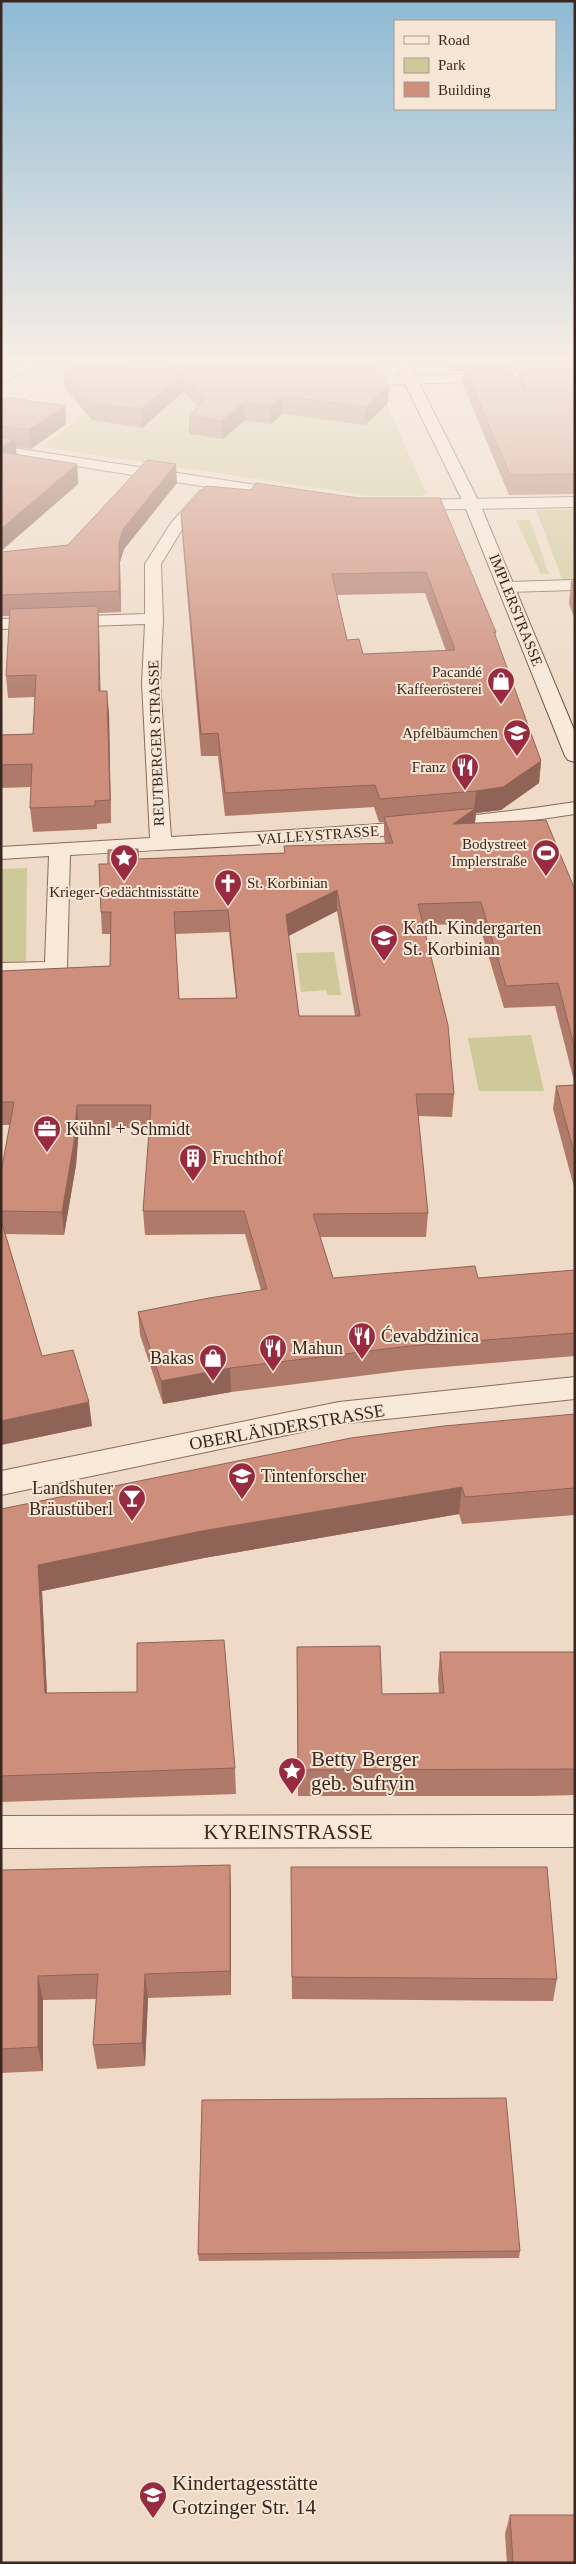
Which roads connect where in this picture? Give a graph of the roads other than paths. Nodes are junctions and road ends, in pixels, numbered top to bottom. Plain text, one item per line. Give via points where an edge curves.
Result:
1 (181, 479) edge
2 (460, 479) edge
3 (215, 484) junction
4 (302, 497) edge
5 (575, 502) edge
6 (472, 504) junction
7 (392, 505) edge
8 (575, 586) edge
9 (508, 587) junction
10 (154, 619) junction
11 (1, 624) edge
12 (575, 756) edge
13 (575, 808) edge
14 (161, 844) junction
15 (60, 850) junction
16 (1, 853) edge
17 (1, 970) edge
18 (575, 1388) edge
19 (1, 1483) edge
20 (575, 1831) edge
21 (1, 1832) edge

1 - 3 street
2 - 6 street, IMPLERSTRASSE
3 - 4 street
3 - 10 street, REUTBERGER STRASSE via 177,526 153,564
5 - 6 street
6 - 7 street
6 - 9 street, IMPLERSTRASSE
8 - 9 street
9 - 12 street, IMPLERSTRASSE
10 - 11 street
10 - 14 street, REUTBERGER STRASSE via 151,683
13 - 14 street, VALLEYSTRASSE via 436,826
14 - 15 street, VALLEYSTRASSE
15 - 16 street, VALLEYSTRASSE
15 - 17 street via 56,968
18 - 19 street, OBERLÄNDERSTRASSE via 339,1414
20 - 21 street, KYREINSTRASSE

